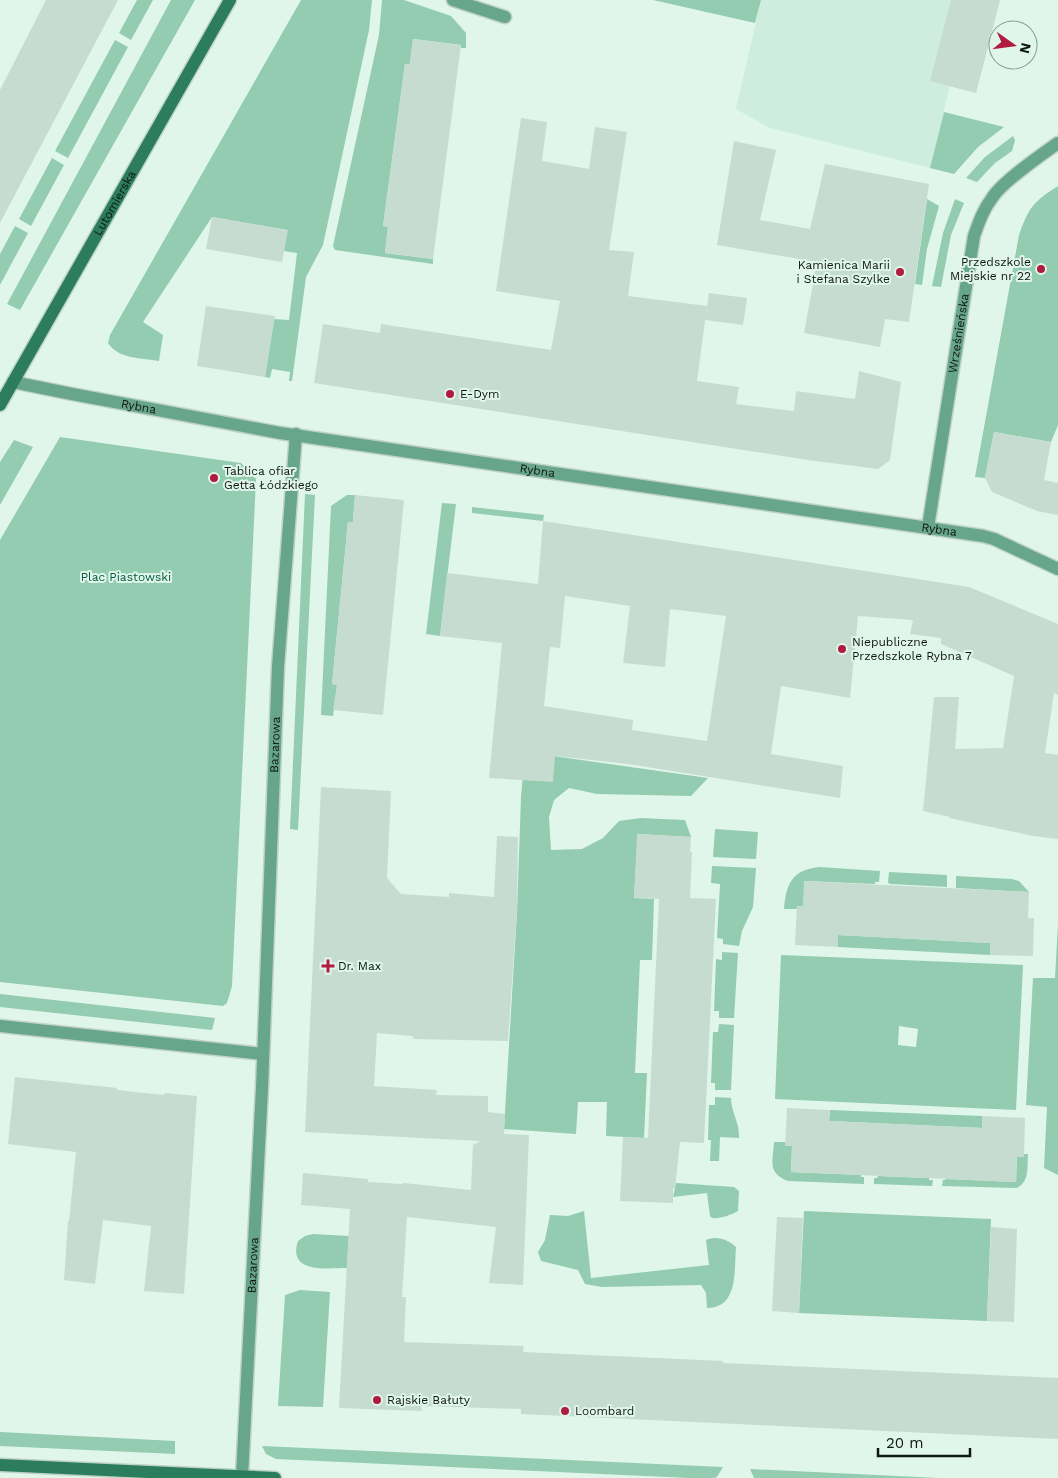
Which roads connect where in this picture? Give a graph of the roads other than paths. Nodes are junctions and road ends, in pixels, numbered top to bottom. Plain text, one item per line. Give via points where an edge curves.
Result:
1 (230, 0) edge
2 (453, 0) edge
3 (505, 17) dead end
4 (1058, 143) edge
5 (13, 382) junction
6 (0, 405) edge
7 (296, 434) junction
8 (928, 527) junction
9 (1058, 569) edge
10 (0, 1026) edge
11 (263, 1054) junction
12 (0, 1465) edge
13 (242, 1476) junction
14 (275, 1478) edge

1 - 5 main road, Lutomierska
2 - 3 street
4 - 8 street, Wrześnieńska via 993,196 974,236
5 - 6 main road, Lutomierska
5 - 7 street, Rybna
7 - 8 street, Rybna
7 - 11 street, Bazarowa via 278,667
8 - 9 street, Rybna via 994,539
10 - 11 street
11 - 13 street, Bazarowa
12 - 13 main road
13 - 14 main road

